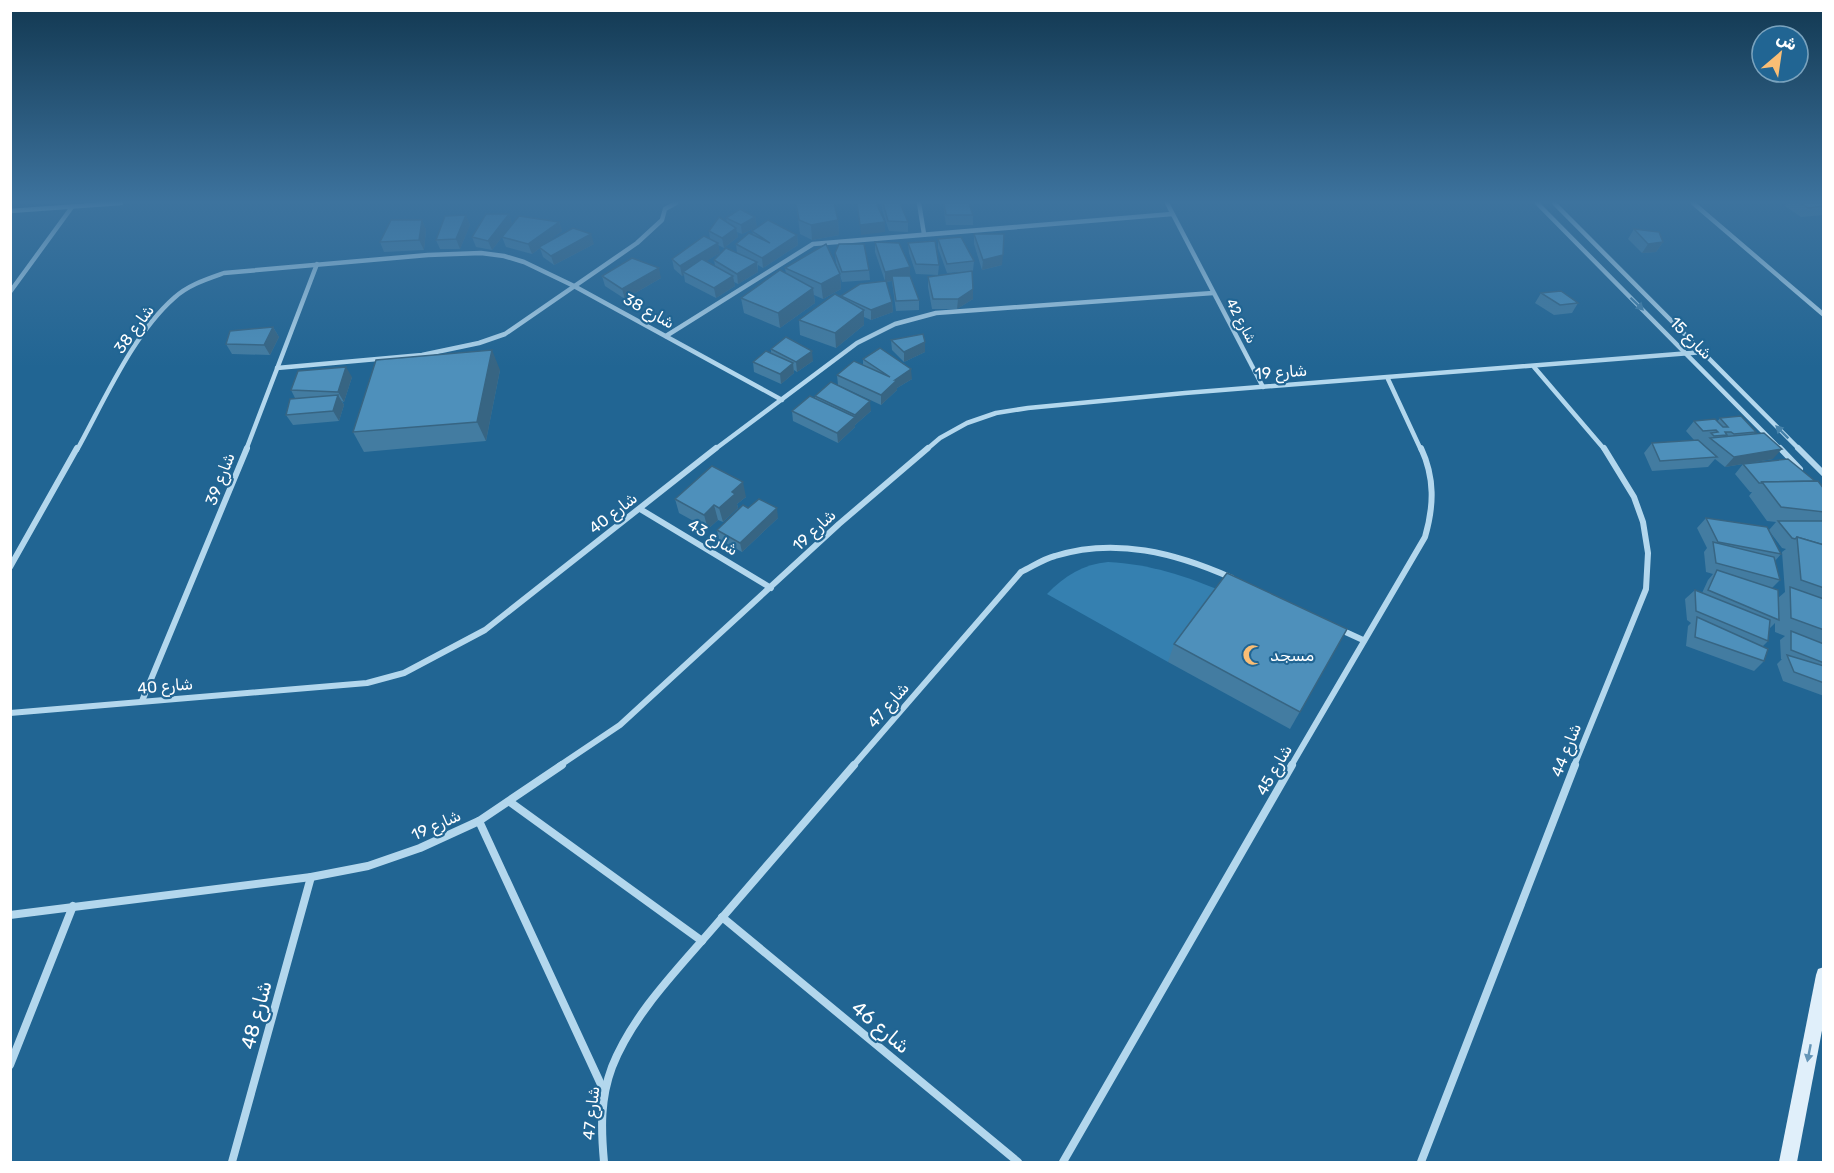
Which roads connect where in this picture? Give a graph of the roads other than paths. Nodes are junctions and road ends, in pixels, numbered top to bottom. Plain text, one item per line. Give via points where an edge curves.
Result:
1 (35, 258) edge
2 (403, 258) edge
3 (506, 258) edge
4 (615, 258) edge
5 (788, 258) edge
6 (1194, 258) edge
7 (1590, 258) edge
8 (1609, 258) edge
9 (1757, 258) edge
10 (317, 264) junction
11 (574, 286) junction
12 (10, 292) edge
13 (1213, 294) junction
14 (1824, 315) edge
15 (666, 336) junction
16 (1703, 352) junction
17 (1689, 354) junction
18 (1534, 367) junction
19 (277, 368) junction
20 (1388, 379) junction
21 (1263, 387) junction
22 (782, 400) junction
23 (1824, 474) edge
24 (1807, 477) edge
25 (640, 509) junction
26 (10, 567) edge
27 (1244, 584) edge
28 (771, 588) junction
29 (1331, 625) edge
30 (1363, 640) junction
31 (142, 701) junction
32 (10, 713) edge
33 (510, 802) junction
34 (479, 821) junction
35 (311, 877) junction
36 (73, 906) junction
37 (10, 915) edge
38 (722, 917) junction
39 (702, 941) junction
40 (1824, 975) edge
41 (10, 1065) edge
42 (604, 1091) junction
43 (232, 1162) edge
44 (604, 1162) edge
45 (1018, 1162) edge
46 (1063, 1162) edge
47 (1421, 1162) edge
48 (1788, 1162) edge

1 - 12 street
2 - 10 street, شارع 38
3 - 11 street, شارع 38 via 524,262
4 - 11 street
5 - 15 street
6 - 13 street, شارع 42
7 -> 17 street, شارع 15
8 - 16 street, شارع 15
9 - 14 street
10 - 19 street, شارع 39
10 - 26 street, شارع 38 via 224,273 175,297 144,331
11 - 15 street, شارع 38
11 - 19 street via 505,334 462,349
13 - 21 street, شارع 42
13 - 22 street, شارع 40 via 936,313 906,319 857,343
15 - 22 street, شارع 38
16 - 17 street, شارع 19
23 -> 16 street, شارع 15
17 - 18 street, شارع 19
17 - 24 street, شارع 15
18 - 20 street, شارع 19
18 - 47 street, شارع 44 via 1616,464 1638,505 1648,547 1646,589 1536,860
19 - 31 street, شارع 39 via 229,495
20 - 21 street, شارع 19
20 - 30 street, شارع 45 via 1427,462 1432,512 1425,537
21 - 28 street, شارع 19 via 1028,408 967,423 940,438
22 - 25 street, شارع 40
25 - 28 street, شارع 43
25 - 31 street, شارع 40 via 485,630 404,673 367,683
27 - 38 street, شارع 47 via 1212,568 1129,547 1053,556 1021,572
28 - 33 street, شارع 19 via 620,725
29 - 30 street
30 - 46 street, شارع 45
31 - 32 street, شارع 40
33 - 34 street, شارع 19
33 - 39 street
34 - 35 street, شارع 19 via 368,866
34 - 42 street
35 - 36 street, شارع 19
35 - 43 street, شارع 48
36 - 37 street, شارع 19
36 - 41 street
38 - 39 street, شارع 47
38 - 45 street, شارع 46
39 - 42 street, شارع 47 via 654,996 623,1040
40 -> 48 street
42 - 44 street, شارع 47 via 600,1140

